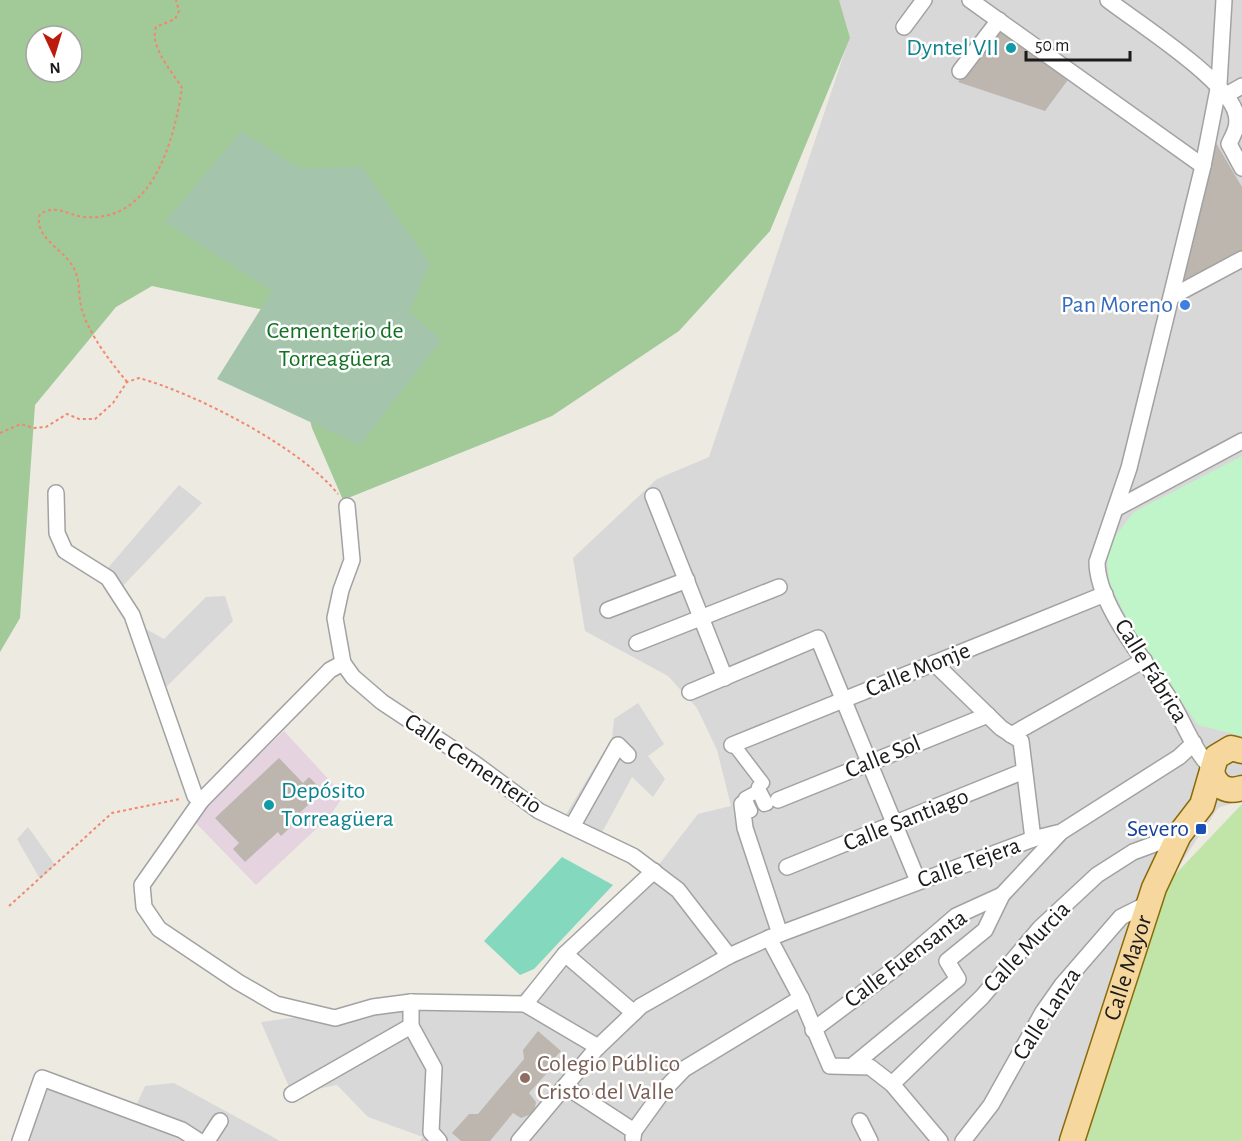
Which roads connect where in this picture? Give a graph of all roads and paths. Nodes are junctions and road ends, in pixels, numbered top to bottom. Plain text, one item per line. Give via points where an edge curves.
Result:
1 (176, 0) edge
2 (924, 0) edge
3 (970, 0) edge
4 (1108, 0) edge
5 (1224, 0) edge
6 (999, 20) junction
7 (903, 27) dead end
8 (960, 71) dead end
9 (1242, 86) edge
10 (1222, 90) junction
11 (1203, 166) junction
12 (1242, 168) edge
13 (1242, 259) edge
14 (1173, 296) junction
15 (127, 382) junction
16 (0, 433) edge
17 (1242, 441) edge
18 (56, 493) dead end
19 (653, 496) dead end
20 (347, 506) joint
21 (1118, 508) junction
22 (687, 580) junction
23 (779, 586) dead end
24 (1105, 594) junction
25 (608, 610) dead end
26 (701, 617) junction
27 (637, 643) dead end
28 (1144, 660) junction
29 (343, 663) junction
30 (934, 663) junction
31 (725, 678) junction
32 (690, 692) dead end
33 (843, 700) junction
34 (988, 715) junction
35 (1011, 735) junction
36 (733, 745) joint
37 (1195, 746) junction
38 (1239, 750) edge
39 (628, 755) dead end
40 (869, 762) junction
41 (1212, 770) junction
42 (1024, 771) junction
43 (1238, 789) edge
44 (198, 799) junction
45 (778, 800) dead end
46 (742, 804) joint
47 (1202, 805) junction
48 (573, 825) junction
49 (895, 825) junction
50 (1061, 832) junction
51 (1179, 835) junction
52 (1033, 839) junction
53 (787, 867) dead end
54 (654, 872) junction
55 (918, 882) junction
56 (1002, 895) junction
57 (1149, 903) junction
58 (9, 906) dead end
59 (774, 936) junction
60 (565, 954) junction
61 (729, 956) junction
62 (801, 998) junction
63 (411, 1002) junction
64 (525, 1004) junction
65 (634, 1013) junction
66 (411, 1026) junction
67 (813, 1030) junction
68 (598, 1047) junction
69 (852, 1066) junction
70 (892, 1084) junction
71 (565, 1086) junction
72 (292, 1094) dead end
73 (220, 1120) dead end
74 (860, 1121) dead end
75 (634, 1136) edge
76 (20, 1141) edge
77 (199, 1141) edge
78 (207, 1141) edge
79 (439, 1141) edge
80 (519, 1141) edge
81 (870, 1141) edge
82 (940, 1141) edge
83 (963, 1141) edge
84 (1072, 1141) edge

1 - 15 path via 179,11 175,19 156,27 154,32 155,44 182,88 176,126 159,169 136,199 122,209 84,217 62,209 46,211 40,214 37,224 40,234 64,253 74,269 81,284 81,309 86,321
2 - 7 street
3 - 6 street
4 - 10 street
5 - 10 street, Calle Fábrica
6 - 8 street
6 - 11 street
9 - 10 street
10 - 11 street, Calle Fábrica
10 - 12 street via 1236,111 1238,127 1229,144
11 - 14 street, Calle Fábrica
13 - 14 street
14 - 21 street, Calle Fábrica
15 - 16 path via 113,403 95,419 67,414 46,427 21,424
15 - 20 path via 139,378 157,382 223,411 325,478
17 - 21 street
18 - 44 street via 57,533 65,550 108,578 132,615
19 - 22 street
20 - 29 street via 352,560 335,618
21 - 24 street, Calle Fábrica via 1098,556 1098,578
22 - 25 street
22 - 26 street
23 - 26 street
24 - 28 street, Calle Fábrica
24 - 30 street, Calle Monje
26 - 27 street
26 - 31 street
28 - 35 street
28 - 37 street, Calle Fábrica
29 - 44 street via 330,670
29 - 48 street, Calle Cementerio via 382,702 539,811
30 - 33 street, Calle Monje
30 - 34 street
31 - 32 street
31 - 33 street via 818,638
33 - 36 street, Calle Monje
33 - 40 street
34 - 35 street
34 - 40 street, Calle Sol
35 - 42 street via 1021,741
36 - 46 street via 763,783 758,787 767,804 764,806 758,791 745,798 751,812 747,813
37 - 38 street, Calle Fábrica
37 - 41 street, Calle Fábrica
37 - 50 street, Calle Tejera
38 - 41 main road via 1216,757
39 - 48 street via 618,745
40 - 45 street, Calle Sol
40 - 49 street
41 - 43 main road via 1219,785
41 - 47 main road, Calle Mayor
42 - 49 street, Calle Santiago
42 - 52 street
43 - 47 main road, Calle Mayor
44 - 58 path via 112,813
44 - 63 street via 142,885 144,907 159,929 276,1004 335,1018
46 - 59 street
47 - 51 main road, Calle Mayor
48 - 54 street, Calle Cementerio via 633,856
49 - 53 street, Calle Santiago
49 - 55 street
50 - 52 street, Calle Tejera
50 - 56 street
51 - 57 main road, Calle Mayor
51 - 70 street, Calle Murcia via 1133,852 1097,875 1040,928 982,997
52 - 55 street, Calle Tejera
54 - 60 street
54 - 61 street, Calle Cementerio via 678,890
55 - 59 street, Calle Tejera
56 - 67 street, Calle Fuensanta via 956,916 897,967
56 - 69 street via 985,930 947,961 958,979
57 - 83 street, Calle Lanza via 1121,917 1062,985 991,1105
57 - 84 main road, Calle Mayor
59 - 61 street, Calle Tejera
59 - 62 street
60 - 64 street
60 - 65 street
61 - 65 street, Calle Tejera
62 - 67 street
62 - 75 street via 684,1069 663,1091
63 - 64 street
63 - 66 street
64 - 68 street
65 - 68 street, Calle Tejera
66 - 72 street
66 - 79 street via 434,1068 431,1132
67 - 69 street via 830,1066
68 - 71 street, Calle Tejera
69 - 70 street via 870,1066
70 - 82 street
71 - 75 street
71 - 80 street, Calle Tejera
73 - 78 street
74 - 81 street
76 - 77 street via 42,1078 182,1130

